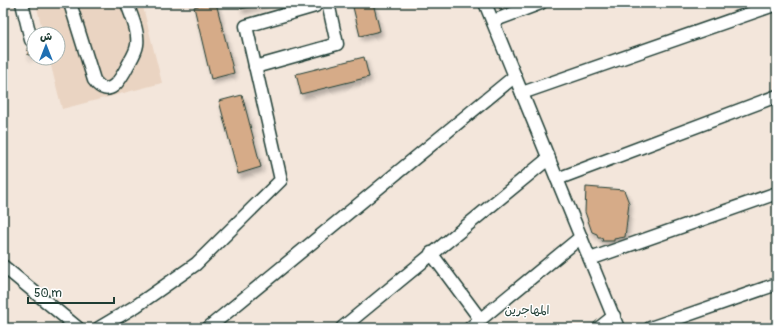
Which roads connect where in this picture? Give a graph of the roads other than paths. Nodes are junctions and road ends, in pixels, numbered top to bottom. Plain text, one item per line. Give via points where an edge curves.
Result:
1 (22, 3) edge
2 (70, 3) edge
3 (127, 3) edge
4 (327, 3) edge
5 (485, 3) edge
6 (541, 3) edge
7 (777, 4) edge
8 (315, 5) edge
9 (493, 21) junction
10 (28, 26) edge
11 (255, 67) junction
12 (515, 76) junction
13 (522, 93) junction
14 (777, 96) edge
15 (549, 158) junction
16 (557, 179) junction
17 (777, 193) edge
18 (582, 237) junction
19 (432, 253) junction
20 (590, 259) junction
21 (6, 272) edge
22 (777, 284) edge
23 (614, 316) junction
24 (480, 319) junction
25 (78, 328) edge
26 (99, 328) edge
27 (208, 328) edge
28 (342, 328) edge
29 (470, 328) edge
30 (599, 328) edge
31 (618, 328) edge
32 (650, 328) edge

1 - 10 street
2 - 3 street via 94,80 104,88 112,87 120,81 137,46 135,28
4 - 8 street
4 - 11 street via 338,44
5 - 9 street
6 - 9 street
7 - 13 street
8 - 11 street via 246,26
9 - 12 street
11 - 26 street via 281,180 196,264 136,306
12 - 13 street
12 - 27 street
13 - 15 street
14 - 16 street
15 - 16 street
15 - 19 street
16 - 18 street
17 - 20 street
18 - 20 street
18 - 24 street
19 - 24 street
19 - 28 street
20 - 23 street
21 - 25 street
22 - 32 street
23 - 30 street
23 - 31 street
24 - 29 street

